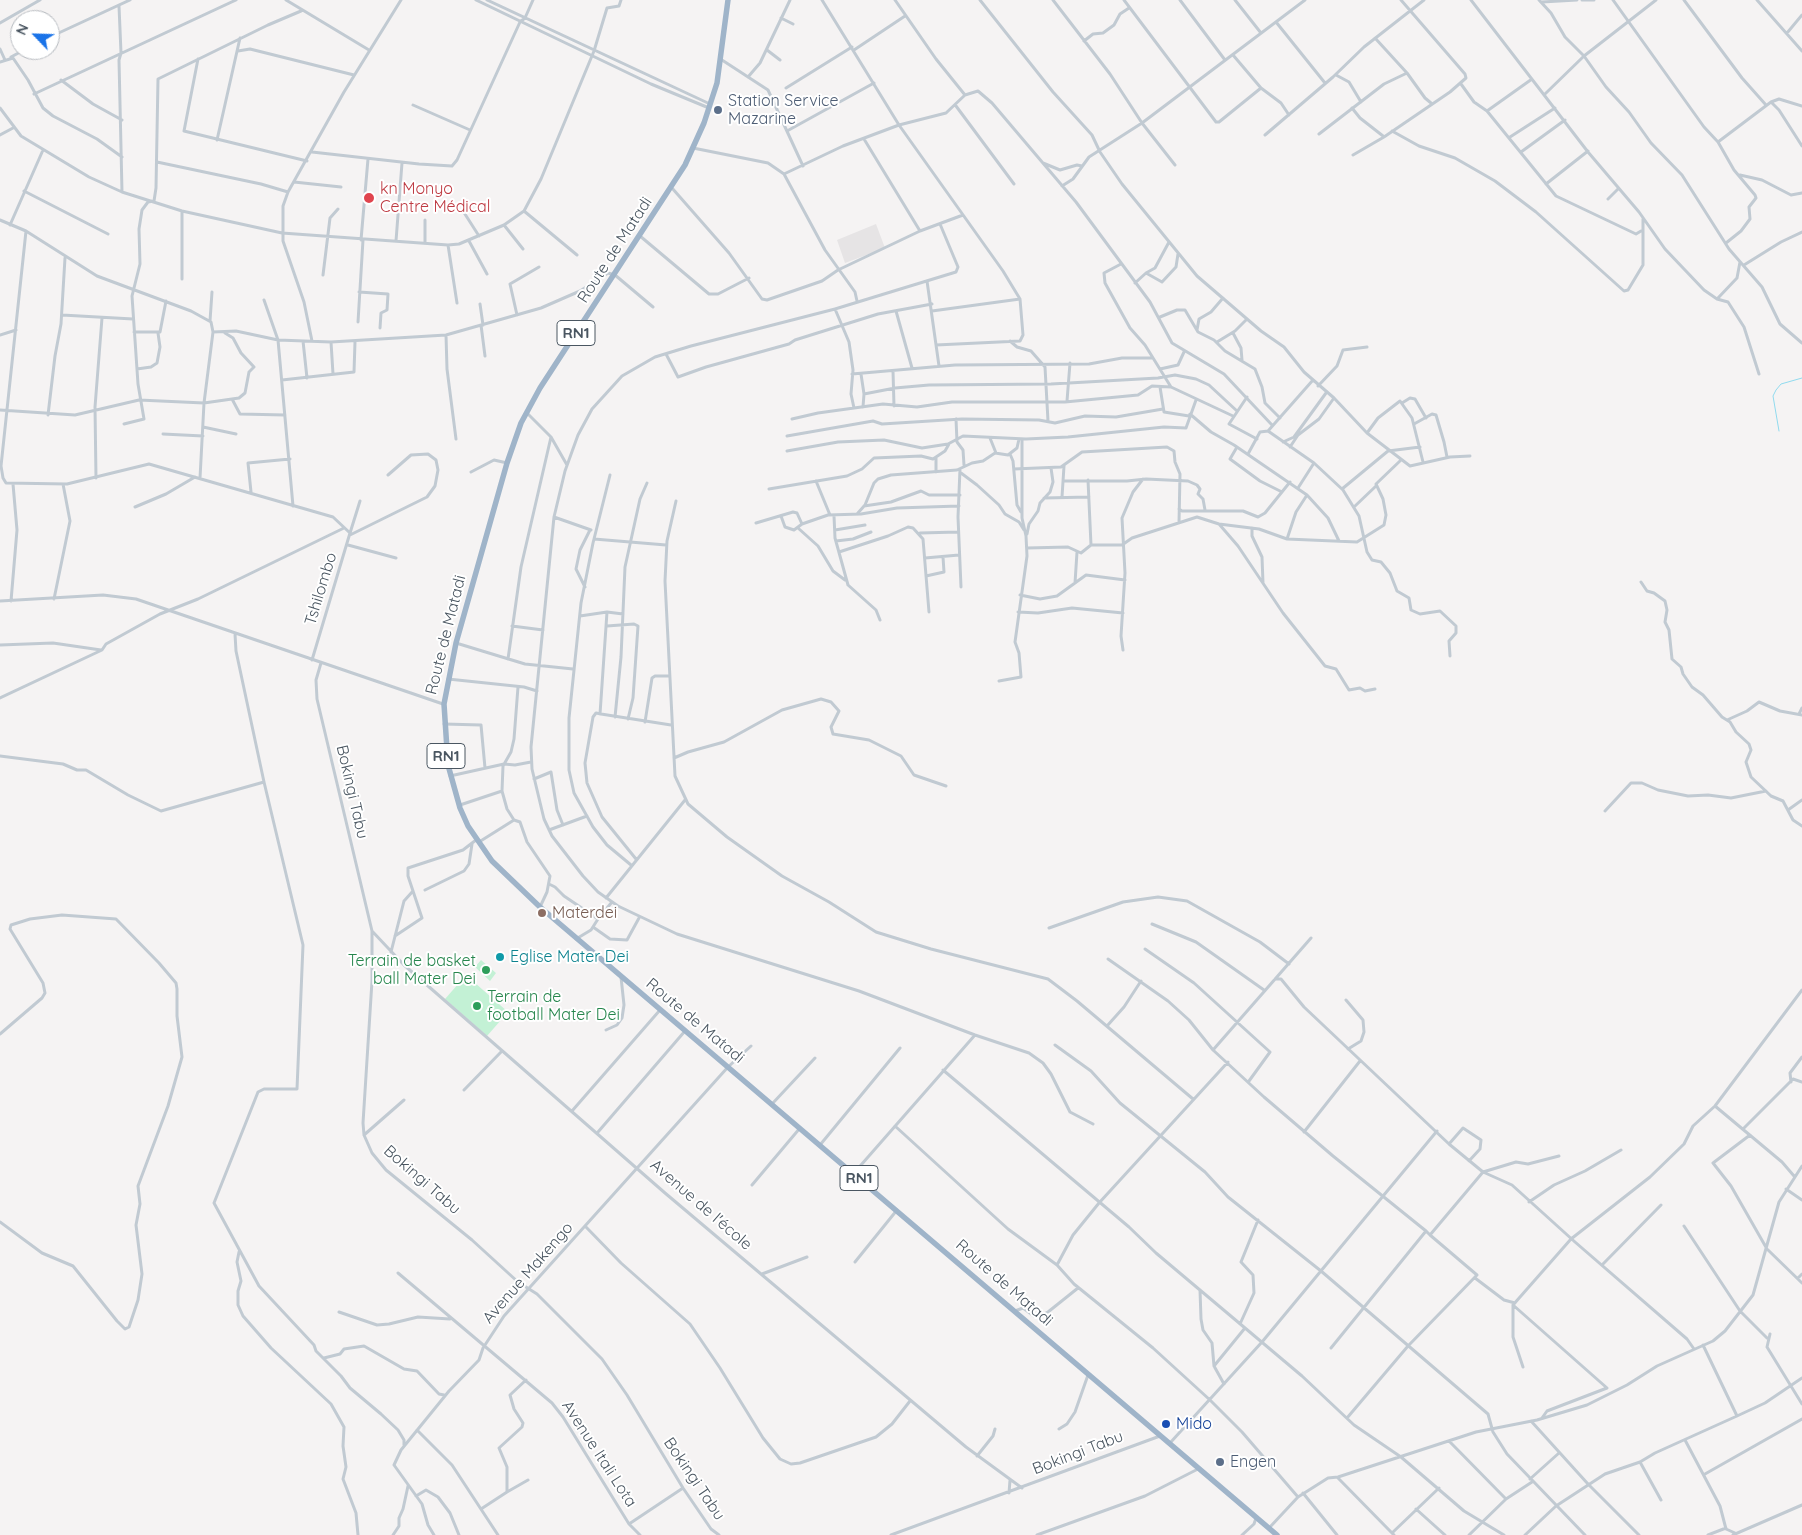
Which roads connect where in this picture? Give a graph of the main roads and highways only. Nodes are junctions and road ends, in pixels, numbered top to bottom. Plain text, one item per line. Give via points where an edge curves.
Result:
1 (728, 0) edge
2 (1277, 1535) edge

1 - 2 highway, Route de Matadi / RN1 via 722,60 710,106 693,148 672,188 526,412 507,463 447,679 444,724 450,776 460,805 476,842 501,872 540,907

